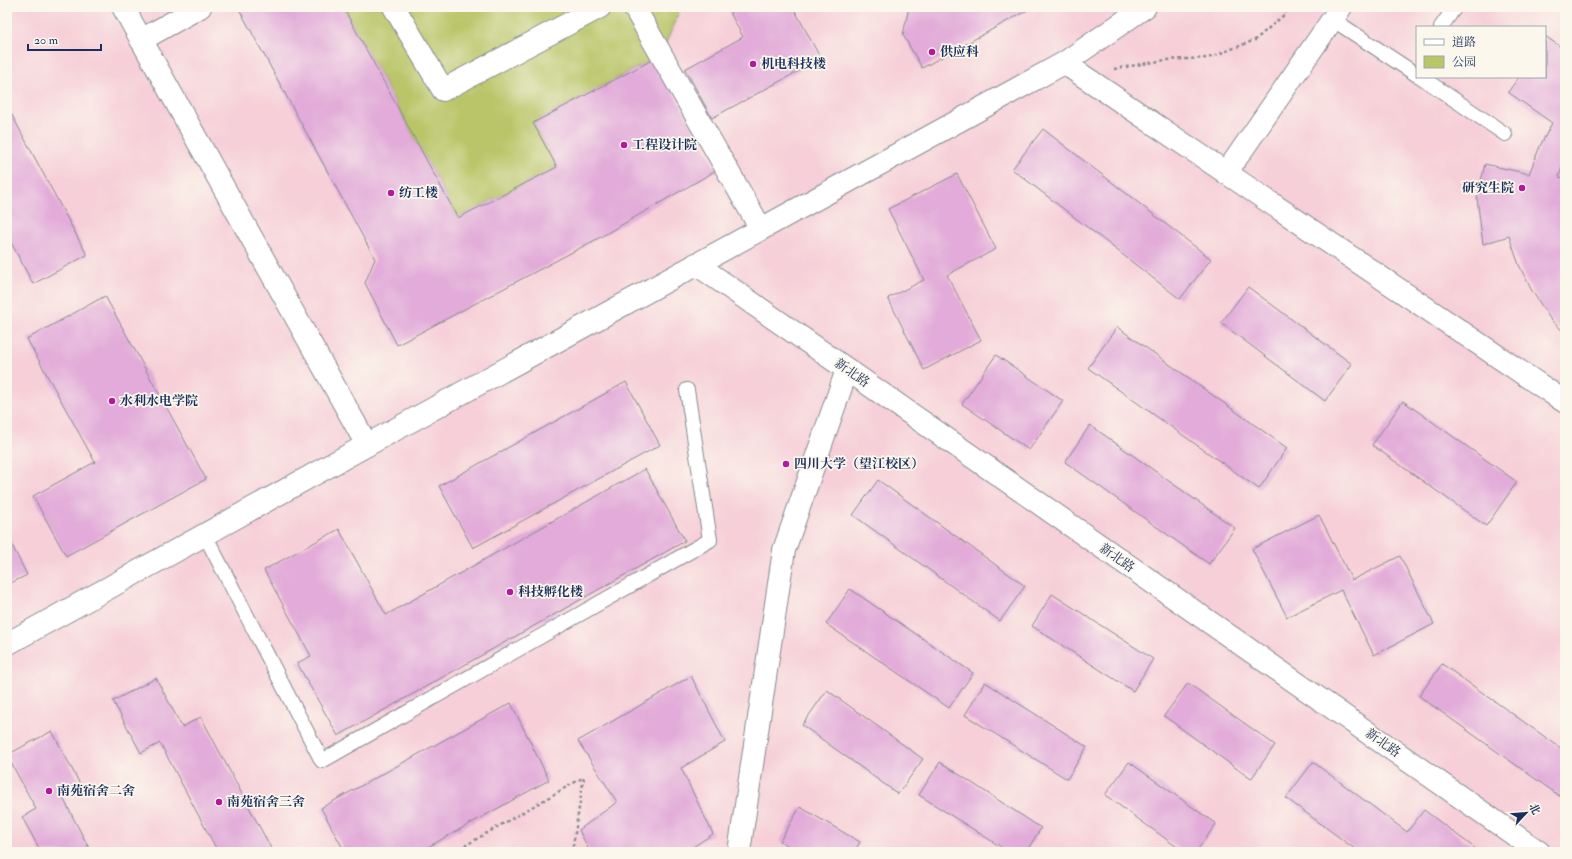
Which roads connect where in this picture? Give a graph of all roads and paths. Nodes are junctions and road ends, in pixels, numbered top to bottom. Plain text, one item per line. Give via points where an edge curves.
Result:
1 (122, 7) edge
2 (200, 7) edge
3 (394, 7) edge
4 (600, 7) edge
5 (634, 7) edge
6 (1145, 7) edge
7 (1289, 7) edge
8 (1455, 7) edge
9 (1337, 13) edge
10 (1442, 26) edge
11 (141, 40) junction
12 (1072, 69) junction
13 (1416, 71) edge
14 (1426, 78) edge
15 (1505, 134) dead end
16 (1226, 173) junction
17 (761, 229) junction
18 (696, 264) junction
19 (847, 370) junction
20 (687, 390) dead end
21 (1565, 402) edge
22 (367, 445) junction
23 (205, 534) junction
24 (7, 644) edge
25 (454, 852) edge
26 (572, 852) edge
27 (739, 852) edge
28 (1539, 852) edge

1 - 11 street
2 - 11 street
3 - 4 street via 443,90
5 - 17 street
6 - 12 street
7 - 12 path via 1284,15 1255,40 1208,58
8 - 10 lane
9 - 13 lane
9 - 16 street
11 - 22 street
12 - 16 street
12 - 17 street
14 - 15 lane
16 - 21 street
17 - 18 street
18 - 19 street, 新北路
18 - 22 street
19 - 27 street via 784,550
19 - 28 street, 新北路
20 - 23 lane via 710,540 322,760
22 - 23 street
23 - 24 street
25 - 26 path via 584,777

